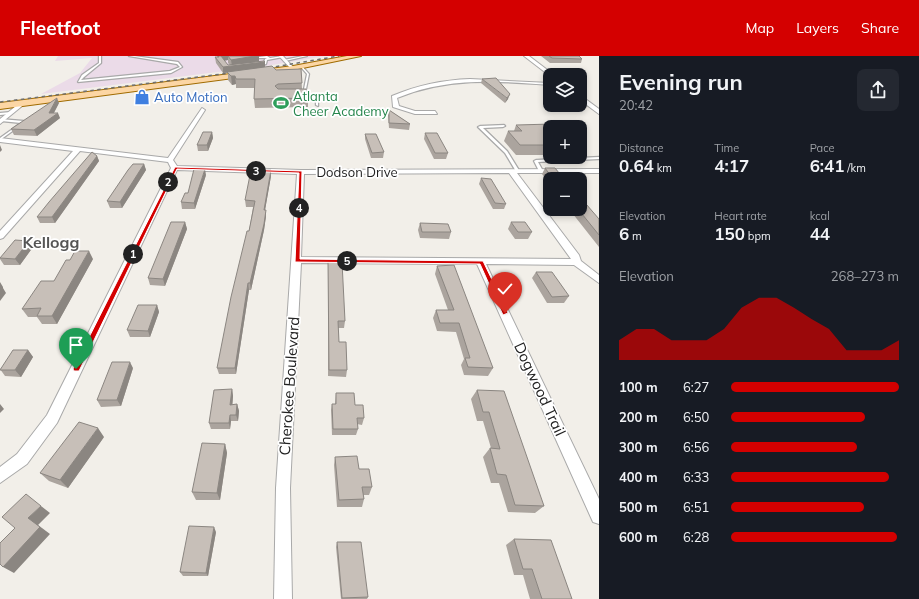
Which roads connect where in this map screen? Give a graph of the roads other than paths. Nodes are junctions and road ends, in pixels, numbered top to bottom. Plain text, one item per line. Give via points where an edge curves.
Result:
1 (100, 56) edge
2 (130, 56) edge
3 (306, 56) edge
4 (358, 56) edge
5 (526, 56) edge
6 (283, 58) edge
7 (245, 59) edge
8 (270, 59) junction
9 (258, 65) edge
10 (297, 67) junction
11 (543, 68) edge
12 (543, 83) edge
13 (304, 94) junction
14 (298, 95) edge
15 (24, 102) junction
16 (587, 103) edge
17 (317, 105) dead end
18 (0, 106) edge
19 (202, 110) dead end
20 (599, 112) edge
21 (435, 113) dead end
22 (0, 114) edge
23 (10, 114) junction
24 (1, 121) edge
25 (503, 126) dead end
26 (0, 139) edge
27 (79, 148) junction
28 (599, 158) edge
29 (172, 164) junction
30 (541, 171) junction
31 (599, 171) edge
32 (301, 172) junction
33 (515, 172) junction
34 (0, 236) edge
35 (297, 260) junction
36 (576, 262) junction
37 (482, 263) junction
38 (599, 280) edge
39 (0, 476) edge
40 (599, 516) edge
41 (283, 599) edge

1 - 2 lane via 100,63 79,81 171,72 181,67 178,63
3 - 6 lane
4 - 10 main road
5 - 11 street
6 - 8 lane
6 - 10 street
7 - 8 lane
8 - 9 lane via 266,59 265,64
10 - 13 lane via 308,74
10 - 15 main road
12 - 21 street via 451,80 394,97 396,107 424,114
13 - 14 lane
13 - 17 lane via 317,99
15 - 18 main road
15 - 23 street
16 - 20 street
19 - 29 street
22 - 23 lane
23 - 24 street
24 - 26 lane via 24,122
25 - 33 lane via 480,127 506,152
26 - 27 street, Dodson Drive
27 - 29 street, Dodson Drive
27 - 34 street
28 - 30 lane via 536,161
29 - 32 street, Dodson Drive
29 - 39 street via 52,419 22,459
30 - 31 street, Dodson Drive
30 - 33 street, Dodson Drive
32 - 33 street, Dodson Drive
32 - 35 street, Cherokee Boulevard
33 - 36 street via 576,257
35 - 37 street
35 - 41 street, Cherokee Boulevard via 283,488
36 - 37 street
36 - 38 street
37 - 40 street, Dogwood Trail

